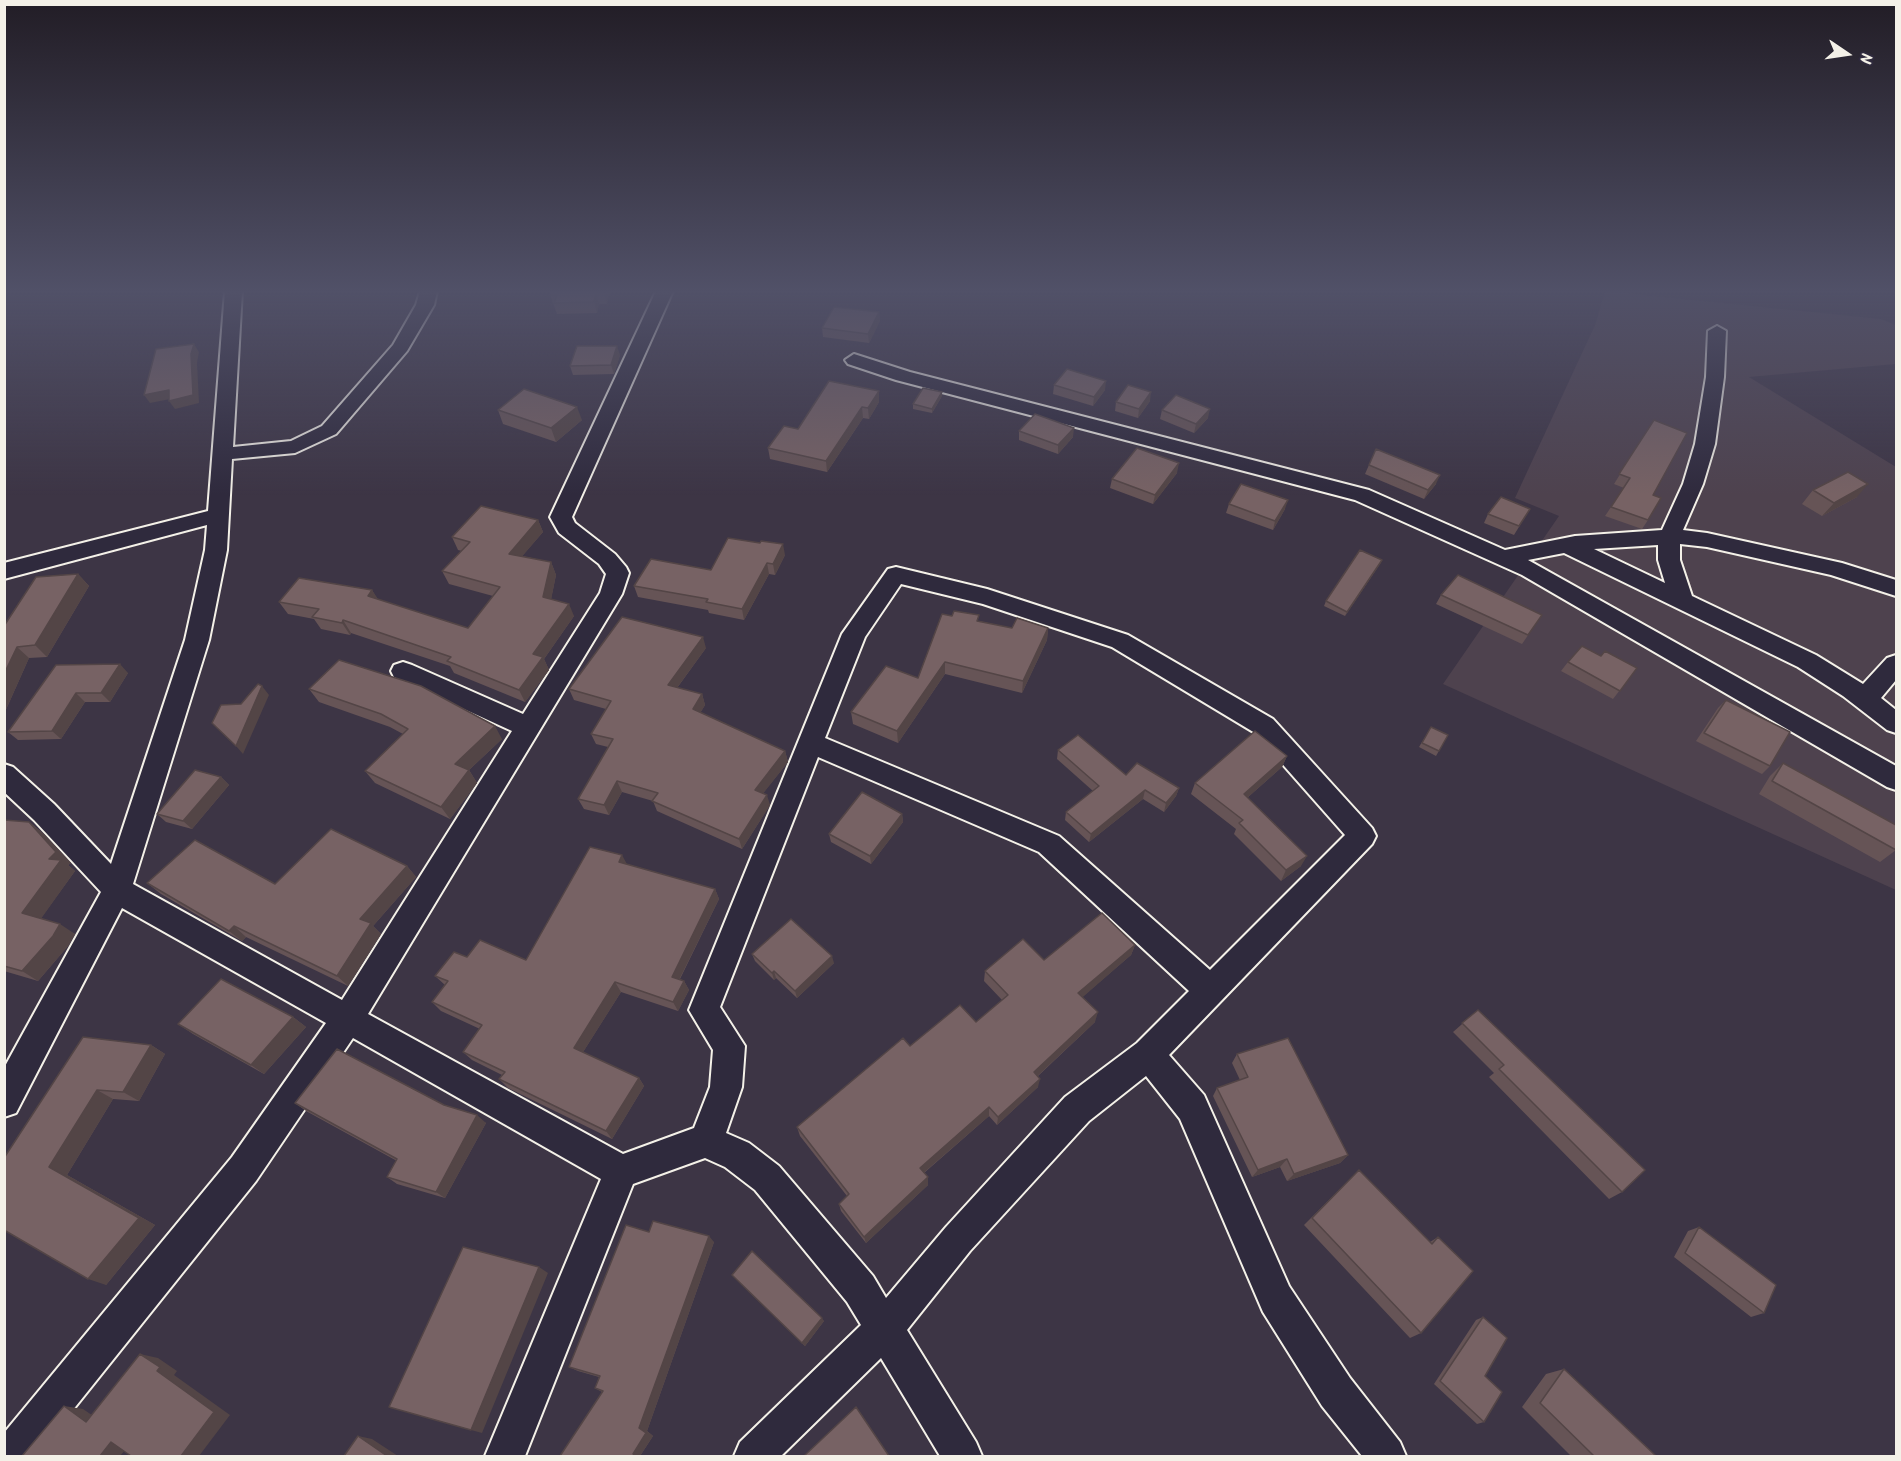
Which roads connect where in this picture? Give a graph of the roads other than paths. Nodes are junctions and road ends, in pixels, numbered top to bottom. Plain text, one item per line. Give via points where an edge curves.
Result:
1 (228, 359) edge
2 (390, 359) edge
3 (634, 359) edge
4 (1716, 359) edge
5 (854, 360) dead end
6 (222, 454) junction
7 (218, 515) junction
8 (1669, 538) junction
9 (1567, 545) junction
10 (1503, 558) junction
11 (4, 571) edge
12 (1896, 588) edge
13 (1681, 597) junction
14 (1896, 664) edge
15 (403, 671) dead end
16 (1865, 699) junction
17 (1896, 723) edge
18 (528, 727) junction
19 (810, 743) junction
20 (4, 775) edge
21 (1896, 779) edge
22 (117, 890) junction
23 (1211, 991) junction
24 (347, 1020) junction
25 (1148, 1054) junction
26 (4, 1101) edge
27 (706, 1141) junction
28 (621, 1172) junction
29 (884, 1329) junction
30 (11, 1456) edge
31 (505, 1456) edge
32 (754, 1456) edge
33 (962, 1456) edge
34 (1386, 1456) edge

1 - 6 street
2 - 6 street via 329,430 295,447
3 - 18 street via 561,517 567,528 607,559 618,573 617,582
4 - 8 street via 1705,444 1693,484
5 - 10 street via 1362,495
6 - 7 street
7 - 11 street
7 - 22 street via 216,550 198,640
8 - 9 street via 1619,538
8 - 12 street via 1707,540 1834,568
8 - 13 street via 1669,560
9 - 10 street
9 - 13 street
10 - 21 street
13 - 16 street via 1807,661
14 - 16 street
15 - 18 street
16 - 17 street
18 - 24 street
19 - 23 street via 1049,844
19 - 23 street via 854,634 896,574 987,597 1120,641 1264,726 1362,836
19 - 27 street via 704,1010 729,1046 726,1087
20 - 22 street
22 - 24 street
22 - 26 street
23 - 25 street
24 - 28 street
24 - 30 street via 244,1169
25 - 29 street via 1077,1109 958,1239
25 - 34 street via 1192,1107 1276,1299 1336,1392
27 - 28 street via 667,1152
27 - 29 street via 736,1155 767,1178 860,1289
28 - 31 street
29 - 32 street
29 - 33 street

